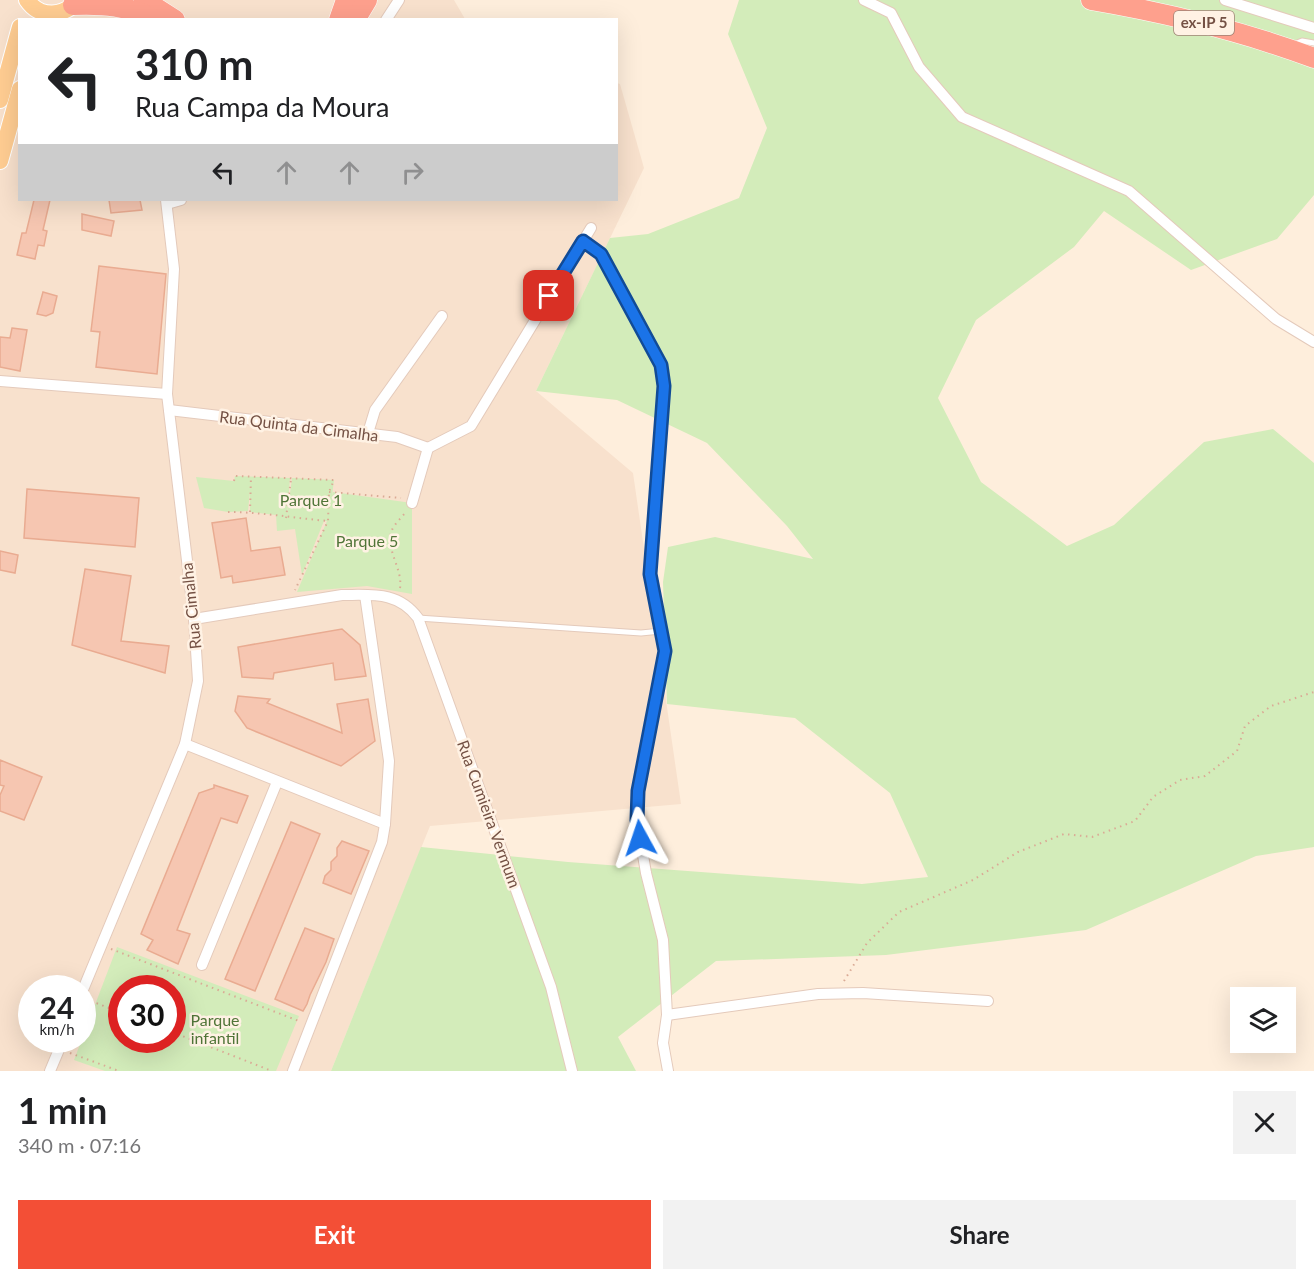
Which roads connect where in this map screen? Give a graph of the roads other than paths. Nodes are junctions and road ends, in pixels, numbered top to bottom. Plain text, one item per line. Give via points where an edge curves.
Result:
1 (25, 0) edge
2 (144, 0) edge
3 (346, 0) edge
4 (368, 0) edge
5 (399, 0) edge
6 (864, 0) edge
7 (1091, 0) edge
8 (1225, 0) edge
9 (66, 12) edge
10 (21, 18) edge
11 (150, 18) edge
12 (172, 18) edge
13 (340, 18) edge
14 (356, 18) edge
15 (387, 18) edge
16 (1314, 28) edge
17 (18, 34) edge
18 (1314, 43) edge
19 (1286, 47) junction
20 (1314, 58) edge
21 (18, 96) edge
22 (0, 100) edge
23 (0, 161) edge
24 (167, 202) edge
25 (591, 228) dead end
26 (583, 241) junction
27 (442, 316) dead end
28 (1314, 342) edge
29 (0, 381) edge
30 (167, 394) junction
31 (169, 410) junction
32 (368, 433) junction
33 (428, 448) junction
34 (413, 501) road end
35 (365, 595) junction
36 (418, 618) junction
37 (194, 619) junction
38 (661, 631) junction
39 (185, 744) junction
40 (277, 782) junction
41 (385, 824) junction
42 (202, 965) dead end
43 (89, 975) edge
44 (988, 1001) dead end
45 (667, 1015) junction
46 (57, 1053) edge
47 (50, 1071) edge
48 (293, 1071) edge
49 (572, 1071) edge
50 (668, 1071) edge

1 - 9 main road via 46,14
1 - 10 main road
2 - 12 highway
3 - 13 highway
4 - 14 highway
5 - 15 street
6 - 28 street via 891,13 919,67 962,117 1129,191 1276,319
7 - 19 highway, ex-IP 5 via 1205,23
8 - 16 street
9 - 11 highway via 104,4 131,9
17 - 22 main road
18 - 19 lane via 1302,41
19 - 20 highway, ex-IP 5
21 - 23 main road
24 - 30 street, Rua Cimalha via 174,269
25 - 26 street
26 - 33 street via 471,426
26 - 38 street via 601,254 661,365 664,386 650,574
27 - 32 street via 375,410
29 - 30 street
30 - 31 street, Rua Cimalha
31 - 32 street, Rua Quinta da Cimalha
31 - 37 street, Rua Cimalha
32 - 33 street, Rua Quinta da Cimalha via 397,437
33 - 34 street
35 - 36 street, Rua Cumieira Vermum via 399,599
35 - 37 street via 342,595
35 - 41 street via 389,761
36 - 38 lane via 641,633
36 - 49 street, Rua Cumieira Vermum via 552,987
37 - 39 street, Rua Cimalha via 198,681
38 - 45 street via 665,651 638,791 637,820 663,940
39 - 40 street
39 - 43 street, Rua Cimalha
40 - 41 street
40 - 42 street
41 - 48 street via 382,842
44 - 45 street via 836,993
45 - 50 street via 663,1043
46 - 47 street

